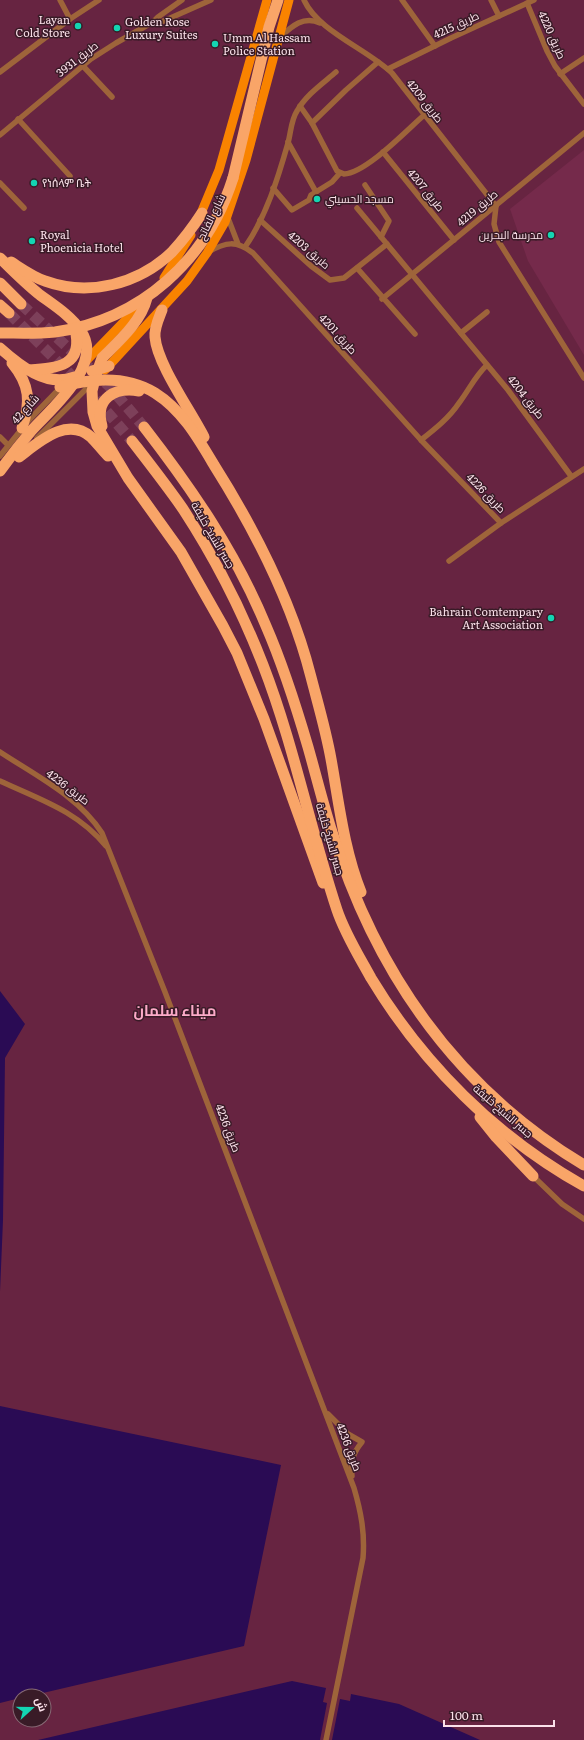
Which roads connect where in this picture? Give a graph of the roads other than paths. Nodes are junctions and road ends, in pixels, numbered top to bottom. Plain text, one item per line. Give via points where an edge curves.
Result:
1 (60, 0) edge
2 (99, 0) edge
3 (182, 0) edge
4 (211, 0) edge
5 (267, 0) edge
6 (278, 0) edge
7 (289, 0) edge
8 (304, 0) edge
9 (402, 0) edge
10 (491, 0) edge
11 (534, 0) edge
12 (527, 3) junction
13 (185, 11) junction
14 (499, 16) junction
15 (70, 19) junction
16 (153, 22) junction
17 (324, 24) junction
18 (277, 40) junction
19 (435, 46) junction
20 (584, 58) edge
21 (378, 62) junction
22 (83, 66) junction
23 (388, 69) junction
24 (0, 72) edge
25 (336, 72) dead end
26 (560, 74) junction
27 (112, 97) dead end
28 (584, 104) edge
29 (300, 106) junction
30 (423, 116) junction
31 (18, 119) junction
32 (312, 123) junction
33 (584, 133) edge
34 (0, 135) edge
35 (288, 142) junction
36 (383, 152) junction
37 (340, 173) junction
38 (70, 176) dead end
39 (0, 183) edge
40 (365, 185) dead end
41 (273, 188) junction
42 (316, 192) junction
43 (496, 206) junction
44 (24, 208) dead end
45 (357, 208) dead end
46 (202, 213) junction
47 (228, 216) junction
48 (260, 220) junction
49 (381, 237) junction
50 (454, 240) junction
51 (238, 244) junction
52 (386, 244) junction
53 (245, 247) junction
54 (207, 253) junction
55 (0, 254) edge
56 (0, 258) edge
57 (357, 268) junction
58 (412, 275) junction
59 (0, 283) edge
60 (147, 298) junction
61 (382, 299) junction
62 (21, 304) tunnel mouth
63 (0, 305) edge
64 (162, 310) junction
65 (487, 312) dead end
66 (8, 313) tunnel mouth
67 (73, 321) junction
68 (0, 332) edge
69 (461, 333) junction
70 (415, 334) dead end
71 (0, 348) edge
72 (85, 361) junction
73 (487, 365) junction
74 (110, 366) junction
75 (98, 369) junction
76 (28, 370) junction
77 (80, 374) junction
78 (584, 378) edge
79 (71, 381) junction
80 (94, 381) junction
81 (60, 387) joint
82 (155, 393) junction
83 (144, 427) tunnel mouth
84 (22, 428) junction
85 (0, 437) edge
86 (421, 440) junction
87 (132, 441) tunnel mouth
88 (106, 443) junction
89 (8, 445) junction
90 (0, 456) edge
91 (19, 457) junction
92 (584, 469) edge
93 (0, 471) edge
94 (221, 476) junction
95 (571, 476) junction
96 (128, 478) junction
97 (501, 523) junction
98 (449, 561) dead end
99 (0, 754) edge
100 (0, 781) edge
101 (111, 852) junction
102 (338, 912) junction
103 (369, 929) junction
104 (471, 1103) junction
105 (584, 1165) edge
106 (533, 1176) joint
107 (584, 1186) edge
108 (584, 1220) edge
109 (325, 1411) junction
110 (354, 1488) junction
111 (326, 1740) edge

1 - 15 street
2 - 15 street
3 - 13 street
3 - 16 street, طريق 3931
4 - 13 street, طريق 3931
5 - 46 main road, شارع الفاتح via 227,146
6 - 68 highway, bridge via 269,27 233,178 221,211 197,250 176,273 145,298 110,316 70,329 33,334
7 - 18 main road, شارع الفاتح
8 - 17 street, طريق 4209
9 - 19 street
10 - 14 street
11 - 12 street, طريق 4215
12 - 14 street, طريق 4215
12 - 26 street, طريق 4220 via 547,51
13 - 16 street, طريق 3931 via 159,23
14 - 19 street, طريق 4215
15 - 24 street
16 - 22 street, طريق 3931 via 104,50
17 - 18 street, طريق 4209 via 315,20 305,20
17 - 21 street, طريق 4209
18 - 47 main road, شارع الفاتح via 246,160
19 - 23 street, طريق 4215
20 - 26 street, طريق 4220
21 - 23 street, طريق 4209
21 - 32 street
22 - 27 street
22 - 31 street, طريق 3931
23 - 30 street, طريق 4209
25 - 29 street
26 - 28 street, طريق 4220
29 - 32 street
29 - 35 street
30 - 36 street
30 - 43 street, طريق 4209
31 - 34 street, طريق 3931
31 - 38 street
32 - 37 street via 334,167
33 - 43 street, طريق 4219
35 - 41 street
35 - 42 street
36 - 37 street via 356,171 349,174
36 - 50 street, طريق 4207
37 - 42 street via 332,182
39 - 44 street
40 - 49 street via 389,221
41 - 42 street via 292,210 309,200
41 - 48 street
43 - 50 street, طريق 4219
43 - 78 street via 494,224 499,242
45 - 49 street, طريق 4204
46 - 55 highway via 183,239 160,262 146,272 115,285 79,288 45,281
46 - 60 main road, شارع الفاتح via 168,273
47 - 51 street
47 - 54 main road, شارع الفاتح
48 - 53 street
48 - 57 street, طريق 4203 via 325,278 340,280
49 - 52 street, طريق 4204
50 - 58 street, طريق 4219
51 - 53 street, طريق 4201
51 - 54 street via 226,244
52 - 57 street, طريق 4203
52 - 58 street, طريق 4204
53 - 86 street, طريق 4201 via 271,272
54 - 64 main road, شارع الفاتح
56 - 67 highway via 39,295
57 - 61 street
58 - 61 street, طريق 4219
58 - 69 street, طريق 4204
59 - 62 highway
60 - 72 main road, شارع الفاتح
60 - 75 highway via 140,315 102,358
61 - 70 street
63 - 66 highway
64 - 74 main road, شارع الفاتح
64 - 94 highway via 154,336 158,349 166,369 212,451
65 - 69 street
67 - 72 highway via 82,332 85,342
67 - 76 highway via 78,345 72,358 61,366
69 - 73 street, طريق 4204
71 - 76 highway
71 - 84 highway via 25,382 28,401
72 - 77 highway
72 - 79 main road, شارع الفاتح
73 - 86 street via 479,372 449,416
73 - 95 street, طريق 4204 via 531,419
74 - 75 highway
74 - 80 main road, شارع الفاتح
75 - 77 highway
75 - 80 highway
76 - 79 highway via 53,379
77 - 79 highway
79 - 80 highway
79 - 81 highway
79 - 93 highway
80 - 82 highway via 126,381
80 - 88 highway via 93,412
80 - 91 street, شارع الفاتح
81 - 84 street, شارع 42
82 - 88 highway via 125,389 105,399 100,422
82 - 94 highway via 171,405 189,426
83 - 103 highway, جسر الشيخ خليفة via 196,496 221,535 266,624 295,705 342,861
84 - 89 street, شارع 42
85 - 89 street
86 - 97 street, طريق 4226
87 - 102 highway, جسر الشيخ خليفة via 183,509 249,631 289,741
88 - 96 highway
89 - 90 street, شارع 42
91 - 93 street
91 - 96 highway via 52,434 60,430 73,430 90,436
92 - 95 street, طريق 4226
94 - 103 highway via 264,554 311,674 352,864 368,910
95 - 97 street, طريق 4226
96 - 102 highway via 181,552 237,653 264,719 321,878
97 - 98 street
99 - 101 street, طريق 4236 via 56,789 84,811 98,825
100 - 101 street, طريق 4236 via 72,815 89,827
101 - 109 street, طريق 4236
102 - 104 highway, جسر الشيخ خليفة via 361,961 406,1030 433,1064
103 - 105 highway, جسر الشيخ خليفة via 423,1019 477,1082 514,1117
104 - 106 highway via 483,1122
104 - 107 highway, جسر الشيخ خليفة via 509,1137
106 - 108 street via 562,1204
109 - 110 street, طريق 4236
109 - 110 street, طريق 4236 via 348,1434 362,1442 352,1458
110 - 111 street via 362,1519 363,1558

